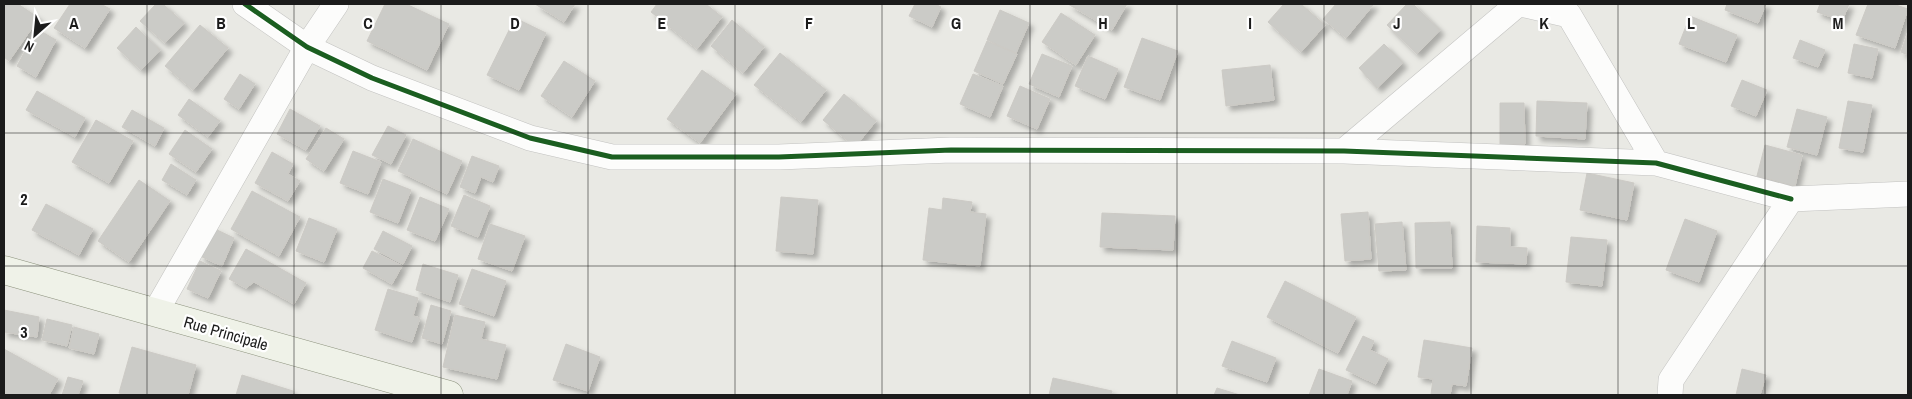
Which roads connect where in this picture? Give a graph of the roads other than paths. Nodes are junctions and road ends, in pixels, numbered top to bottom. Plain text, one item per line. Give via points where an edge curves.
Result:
1 (246, 4) edge
2 (336, 4) edge
3 (1520, 4) edge
4 (306, 47) junction
5 (1344, 151) junction
6 (1656, 163) junction
7 (1908, 194) edge
8 (1791, 200) junction
9 (4, 270) edge
10 (156, 313) junction
11 (449, 395) edge
12 (1670, 395) edge

1 - 4 street
2 - 4 street
3 - 5 street
3 - 6 street via 1569,15
4 - 5 street via 372,78 530,138 612,157 779,157 950,150
4 - 10 street
5 - 6 street
6 - 8 street
7 - 8 street
8 - 12 street via 1671,380
9 - 10 main road, Rue Principale
10 - 11 main road, Rue Principale

